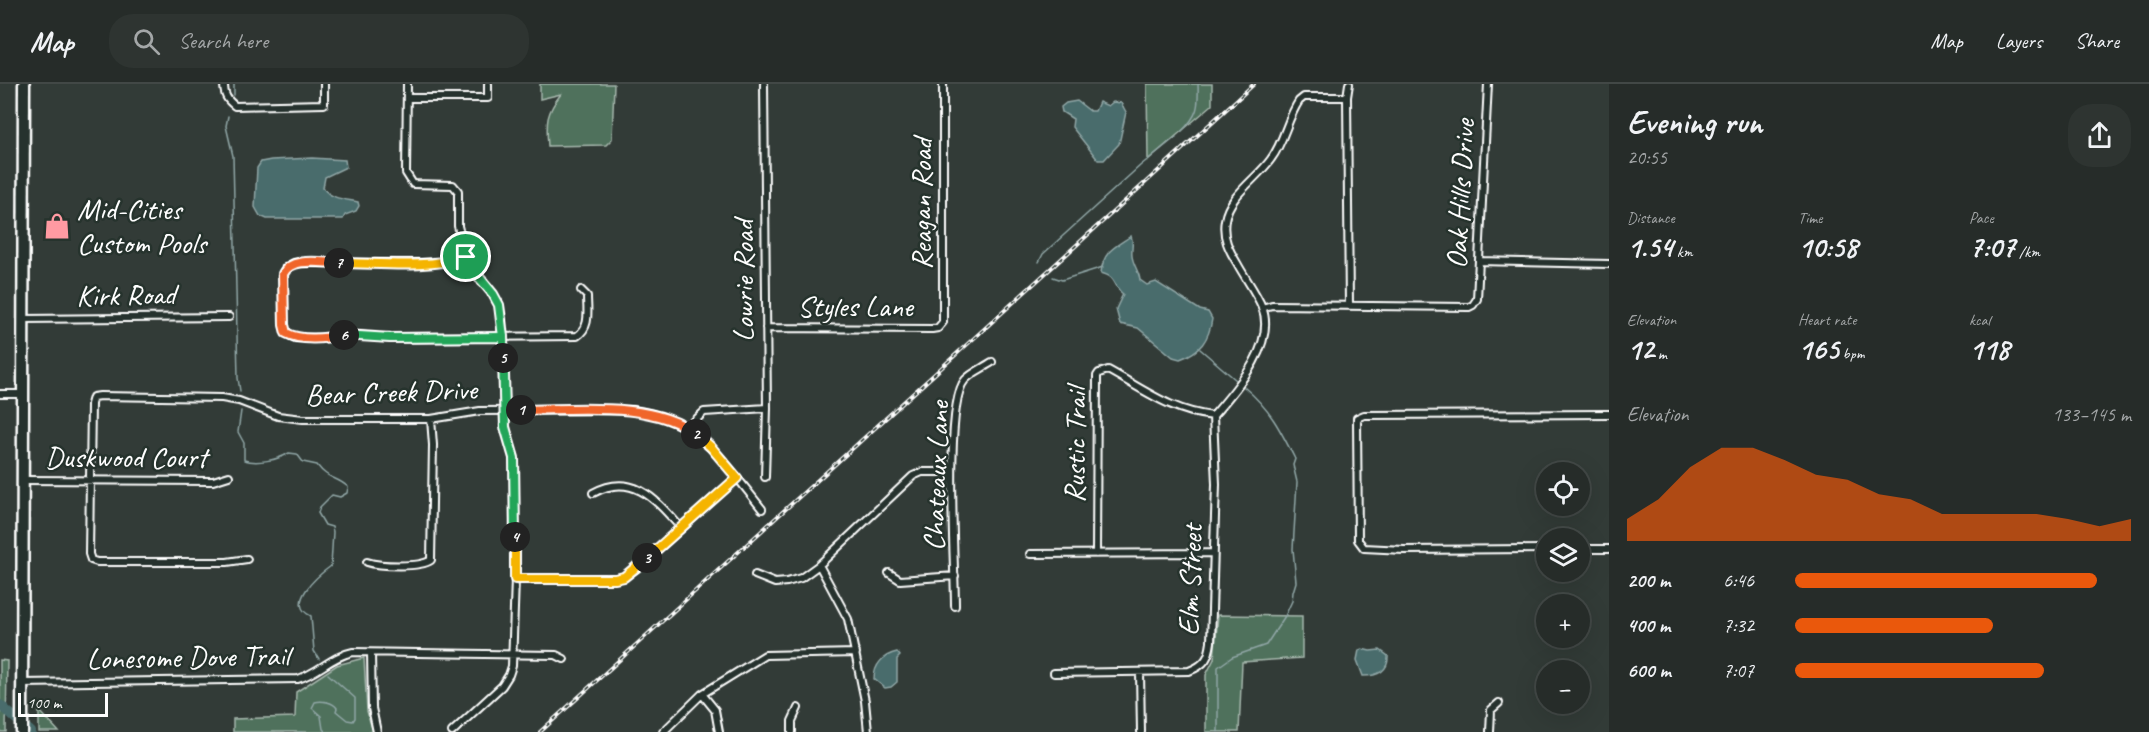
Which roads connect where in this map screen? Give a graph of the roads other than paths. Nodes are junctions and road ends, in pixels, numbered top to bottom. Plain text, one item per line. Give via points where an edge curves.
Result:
1 (24, 84) edge
2 (224, 84) edge
3 (324, 84) edge
4 (407, 84) edge
5 (488, 84) edge
6 (764, 84) edge
7 (944, 84) edge
8 (1349, 84) edge
9 (1488, 84) edge
10 (1347, 97) junction
11 (407, 98) junction
12 (466, 257) junction
13 (1479, 261) junction
14 (1609, 264) edge
15 (581, 290) dead end
16 (1348, 306) junction
17 (1262, 308) junction
18 (229, 317) dead end
19 (23, 319) junction
20 (942, 324) joint
21 (766, 328) junction
22 (503, 337) junction
23 (992, 362) dead end
24 (0, 394) edge
25 (23, 394) junction
26 (767, 408) junction
27 (505, 411) junction
28 (1609, 414) edge
29 (1213, 416) junction
30 (431, 419) junction
31 (687, 428) junction
32 (952, 471) junction
33 (229, 476) dead end
34 (765, 477) dead end
35 (737, 478) junction
36 (23, 480) junction
37 (90, 480) junction
38 (593, 493) dead end
39 (762, 509) dead end
40 (681, 528) junction
41 (1536, 549) edge
42 (1590, 549) edge
43 (1609, 549) edge
44 (1030, 554) dead end
45 (1096, 554) junction
46 (1212, 554) junction
47 (247, 559) dead end
48 (367, 562) dead end
49 (819, 565) junction
50 (889, 573) dead end
51 (755, 574) dead end
52 (955, 576) junction
53 (515, 579) junction
54 (955, 606) dead end
55 (371, 653) junction
56 (856, 653) junction
57 (512, 654) junction
58 (564, 659) dead end
59 (1140, 672) junction
60 (1054, 673) dead end
61 (22, 683) junction
62 (702, 694) junction
63 (1499, 703) dead end
64 (798, 708) dead end
65 (22, 732) edge
66 (377, 732) edge
67 (452, 732) edge
68 (663, 732) edge
69 (719, 732) edge
70 (792, 732) edge
71 (868, 732) edge
72 (1141, 732) edge
73 (1490, 732) edge

1 - 19 main road
2 - 3 street via 224,92 235,106 324,104
4 - 11 street
5 - 11 street via 488,98
6 - 21 street, Lowrie Road
7 - 20 street, Reagan Road
8 - 10 street
9 - 13 street, Oak Hills Drive
10 - 16 street
10 - 17 street via 1304,97 1299,101 1272,158 1228,209 1224,228 1227,247
11 - 12 street via 406,173 413,184 453,185 458,191 458,226
12 - 22 street via 499,305
12 - 22 street via 429,263 294,263 283,274 286,333 295,338 345,334 390,338
13 - 14 street
13 - 16 street, Oak Hills Drive via 1477,299 1469,307
15 - 22 street via 587,296 587,324 577,336
16 - 17 street
17 - 29 street via 1264,328 1257,357
18 - 19 street, Kirk Road
19 - 25 main road
20 - 21 street, Styles Lane via 932,329
21 - 26 street, Lowrie Road
22 - 27 street
23 - 32 street, Chateaux Lane via 964,381 957,395
24 - 25 street
25 - 36 main road
26 - 31 street via 704,412
26 - 34 street, Lowrie Road
27 - 30 street, Bear Creek Drive
27 - 31 street, Bear Creek Drive via 633,410
27 - 53 street via 505,427 514,458
28 - 41 street via 1359,416 1356,421 1359,544 1364,548
29 - 45 street, Rustic Trail via 1180,409 1108,370 1099,373
29 - 46 street, Elm Street via 1216,484
30 - 37 street, Bear Creek Drive via 288,418 208,396 100,396 93,398 91,404
30 - 48 street via 432,556 428,563 420,565
31 - 35 street, Bear Creek Drive via 711,447
32 - 49 street via 913,476
32 - 52 street, Chateaux Lane
33 - 37 street, Duskwood Court via 213,481
35 - 39 street, Bear Creek Drive
35 - 40 street
36 - 37 street, Duskwood Court
36 - 61 main road
37 - 47 street via 91,560
38 - 40 street via 611,485 636,489 653,499
40 - 53 street via 624,577
42 - 43 street
44 - 45 street
45 - 46 street
46 - 59 street, Elm Street via 1208,658 1189,671
49 - 51 street via 801,578 787,582 768,581
49 - 56 street via 848,619
50 - 52 street via 900,580
52 - 54 street, Chateaux Lane
53 - 57 street
55 - 57 street, Lonesome Dove Trail
55 - 61 street, Lonesome Dove Trail via 341,655 298,680
55 - 66 street via 372,708
56 - 62 street via 765,655
56 - 71 street
57 - 58 street, Lonesome Dove Trail via 556,655
57 - 67 street via 512,666 502,686
59 - 60 street, Elm Street
59 - 72 street
61 - 65 main road
62 - 68 street
62 - 69 street via 715,710
63 - 73 street via 1491,710
64 - 70 street

